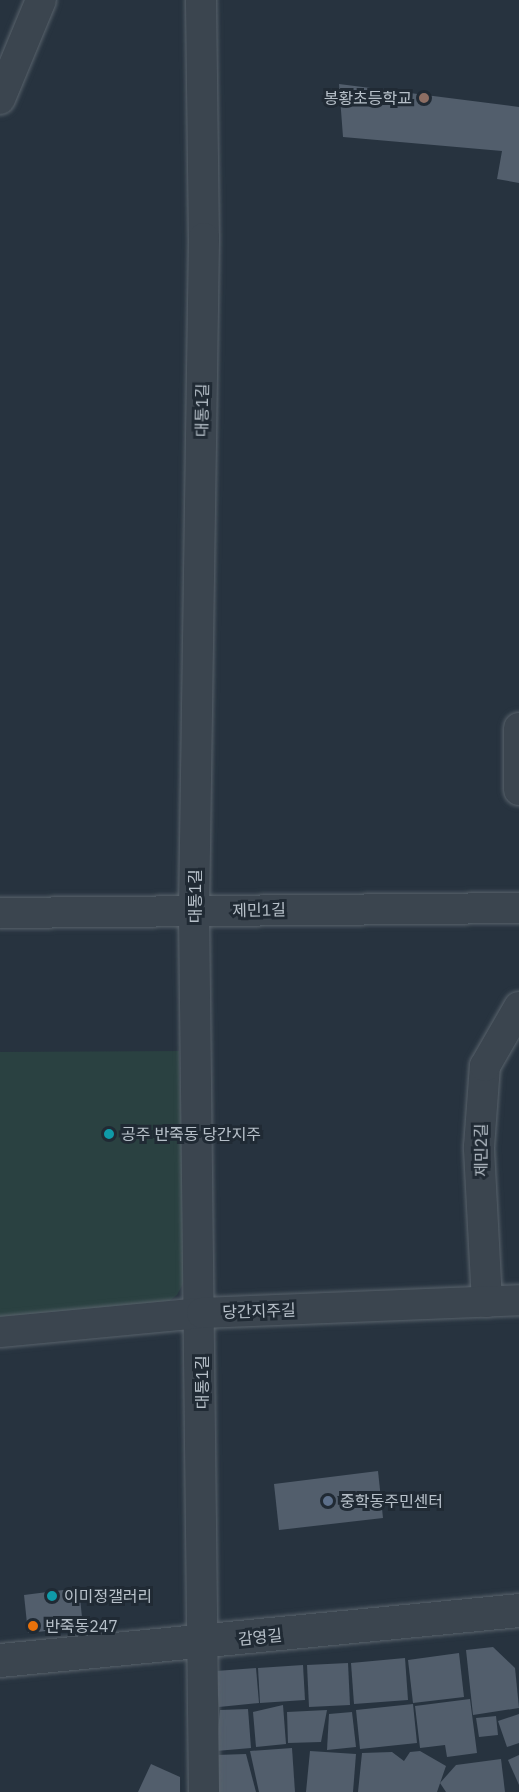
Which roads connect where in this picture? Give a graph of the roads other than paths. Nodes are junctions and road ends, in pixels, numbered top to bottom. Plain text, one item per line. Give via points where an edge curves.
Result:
1 (41, 0) edge
2 (201, 0) edge
3 (0, 99) edge
4 (519, 728) edge
5 (519, 789) edge
6 (519, 908) edge
7 (194, 911) junction
8 (0, 913) edge
9 (519, 1006) edge
10 (519, 1300) edge
11 (488, 1302) junction
12 (202, 1313) junction
13 (0, 1332) edge
14 (519, 1610) edge
15 (201, 1643) junction
16 (0, 1660) edge
17 (204, 1792) edge

1 - 3 street
2 - 7 street, 대통1길 via 204,238
4 - 5 street
6 - 7 street, 제민1길
7 - 8 street, 제민1길
7 - 12 street, 대통1길
9 - 11 street, 제민2길 via 485,1066 478,1147
10 - 11 street, 당간지주길
11 - 12 street, 당간지주길
12 - 13 street, 당간지주길
12 - 15 street, 대통1길
14 - 15 street, 감영길
15 - 16 street, 감영길
15 - 17 street, 대통1길

